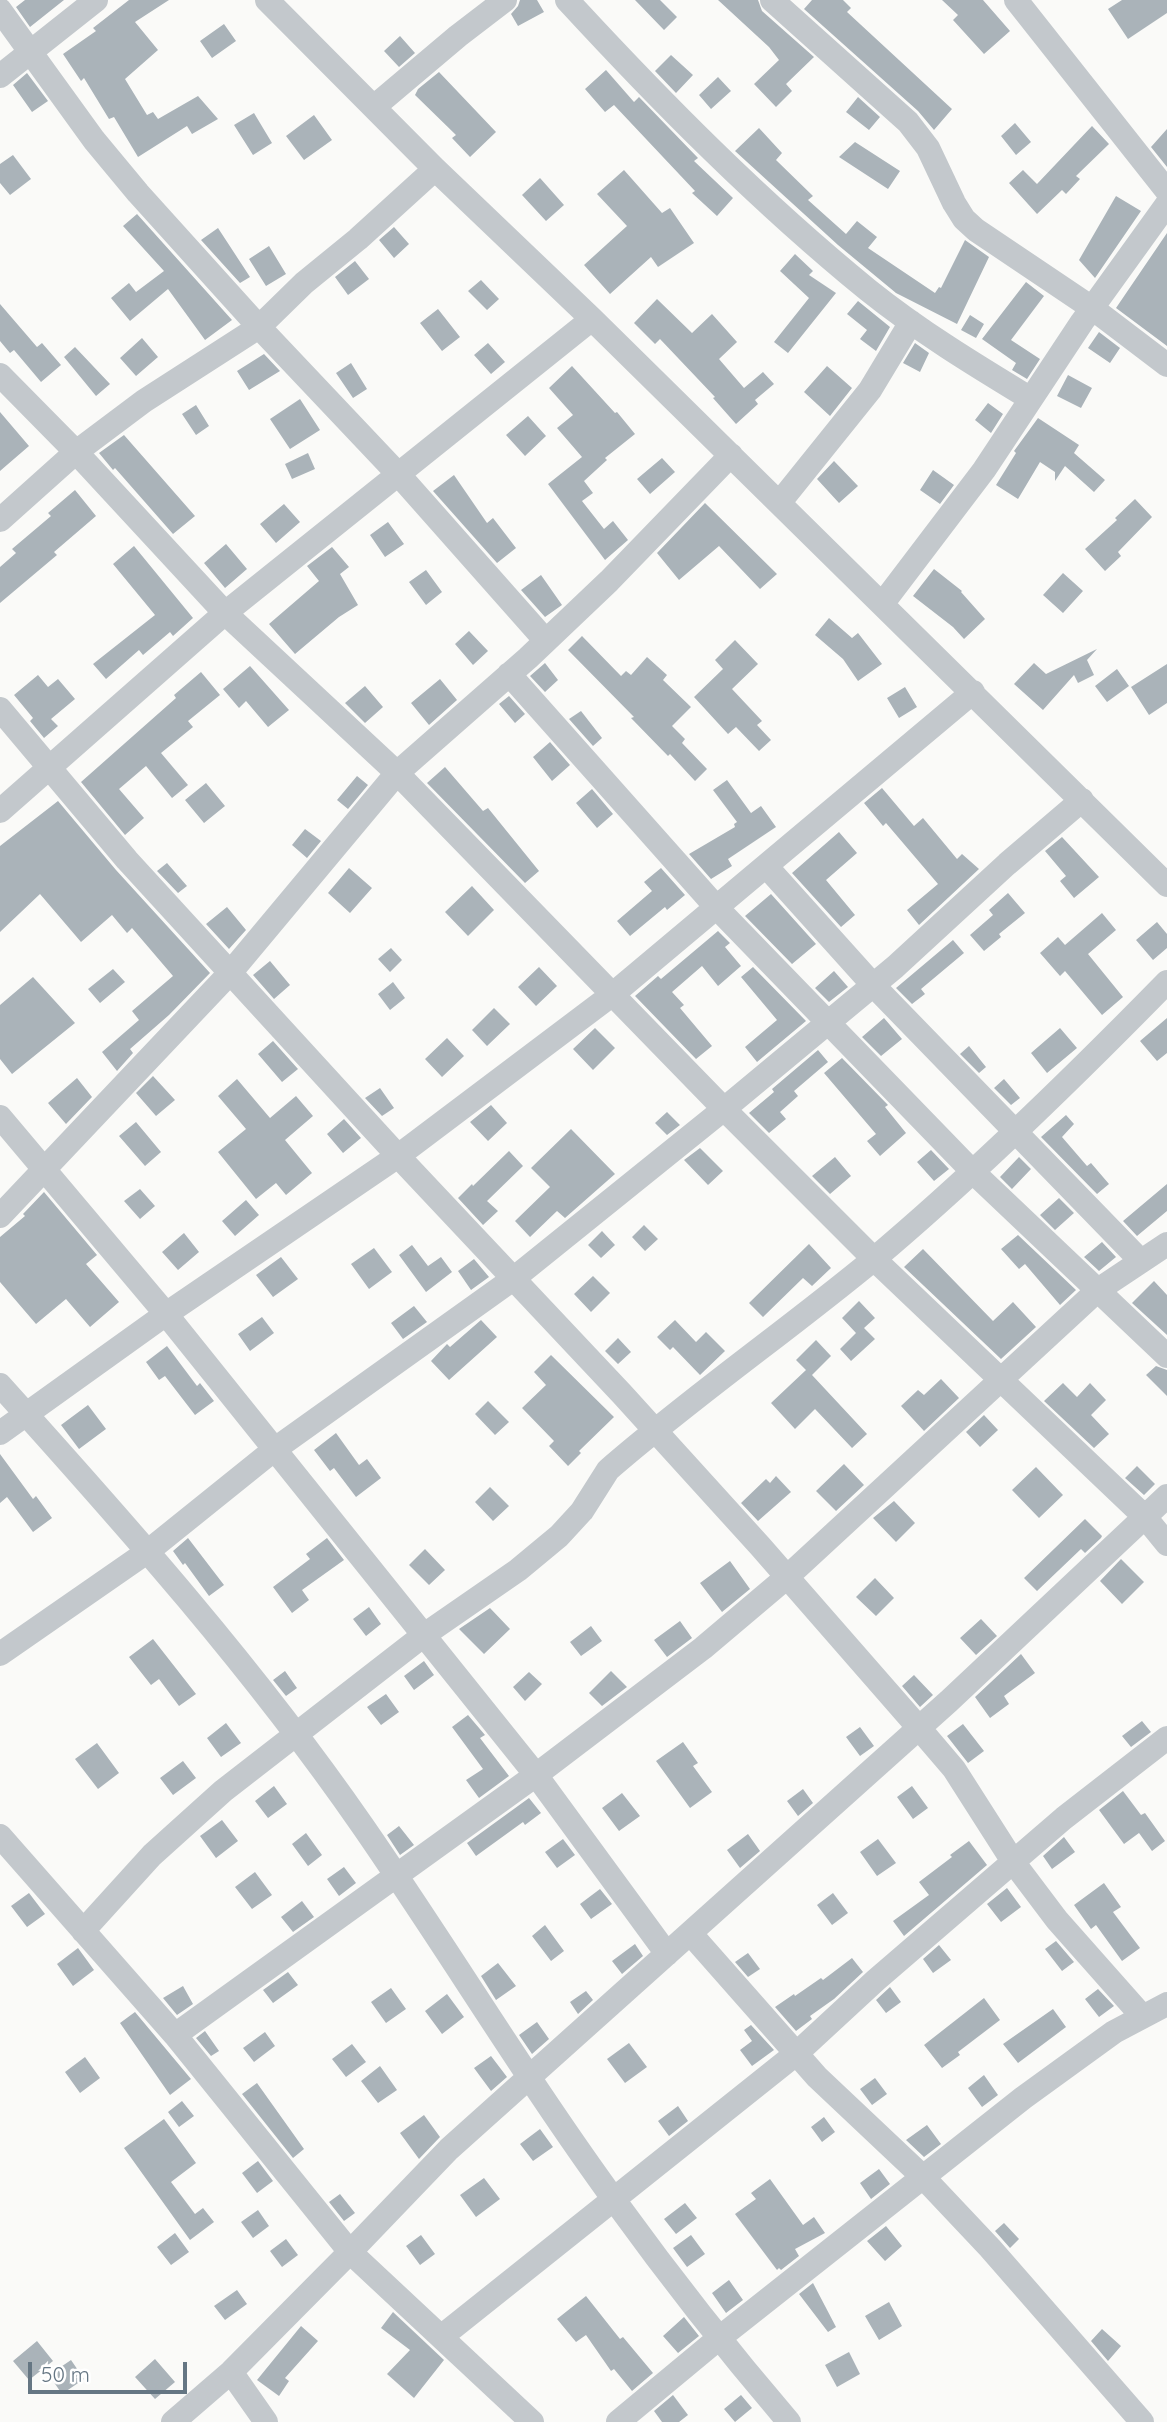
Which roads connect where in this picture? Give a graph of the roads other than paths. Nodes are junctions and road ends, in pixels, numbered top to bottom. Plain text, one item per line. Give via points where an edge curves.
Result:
1 (96, 0) edge
2 (267, 0) edge
3 (505, 0) edge
4 (567, 0) edge
5 (772, 0) edge
6 (1016, 0) edge
7 (0, 10) edge
8 (32, 51) junction
9 (0, 76) edge
10 (375, 106) junction
11 (435, 169) junction
12 (1167, 191) edge
13 (1167, 204) edge
14 (1093, 308) junction
15 (592, 319) junction
16 (911, 322) junction
17 (259, 327) junction
18 (1167, 365) edge
19 (0, 375) edge
20 (1031, 399) junction
21 (76, 452) junction
22 (731, 455) junction
23 (398, 475) junction
24 (779, 502) junction
25 (0, 520) edge
26 (883, 603) junction
27 (225, 613) junction
28 (546, 641) junction
29 (509, 674) junction
30 (973, 692) junction
31 (0, 709) edge
32 (48, 768) junction
33 (397, 773) junction
34 (1082, 800) junction
35 (0, 811) edge
36 (766, 866) junction
37 (1167, 885) edge
38 (717, 908) junction
39 (230, 973) junction
40 (1167, 982) edge
41 (873, 985) junction
42 (613, 995) junction
43 (829, 1022) junction
44 (724, 1109) junction
45 (0, 1117) edge
46 (1014, 1132) junction
47 (398, 1157) junction
48 (43, 1169) junction
49 (972, 1171) junction
50 (0, 1216) edge
51 (1167, 1244) edge
52 (874, 1259) junction
53 (1140, 1260) junction
54 (513, 1279) junction
55 (1098, 1290) junction
56 (166, 1314) junction
57 (1167, 1356) edge
58 (1001, 1381) junction
59 (0, 1385) edge
60 (27, 1414) junction
61 (656, 1431) junction
62 (0, 1433) edge
63 (275, 1449) junction
64 (1167, 1496) edge
65 (1145, 1517) junction
66 (1167, 1544) edge
67 (147, 1552) junction
68 (787, 1577) junction
69 (424, 1635) junction
70 (0, 1654) edge
71 (919, 1728) junction
72 (296, 1735) junction
73 (1167, 1738) edge
74 (536, 1775) junction
75 (0, 1836) edge
76 (1014, 1863) junction
77 (397, 1877) junction
78 (83, 1931) junction
79 (690, 1933) junction
80 (667, 1954) junction
81 (1167, 2004) edge
82 (1142, 2017) junction
83 (175, 2035) junction
84 (797, 2053) junction
85 (530, 2076) junction
86 (923, 2178) junction
87 (613, 2199) junction
88 (350, 2252) junction
89 (441, 2337) junction
90 (718, 2339) junction
91 (231, 2372) junction
92 (173, 2422) edge
93 (266, 2422) edge
94 (532, 2422) edge
95 (618, 2422) edge
96 (789, 2422) edge
97 (1142, 2422) edge

1 - 8 street
2 - 10 street
3 - 10 street
4 - 16 street via 748,186
5 - 14 street via 908,122 928,148 964,219
6 - 12 street
7 - 8 street
8 - 9 street
8 - 17 street via 111,161
10 - 11 street
11 - 15 street
11 - 17 street
13 - 14 street
14 - 18 street
14 - 20 street
15 - 22 street
15 - 23 street
16 - 20 street
16 - 24 street via 870,390
17 - 21 street via 144,401
17 - 23 street
19 - 21 street
20 - 26 street via 984,470
21 - 25 street
21 - 27 street
22 - 24 street
22 - 28 street
23 - 27 street
23 - 28 street
24 - 26 street
26 - 30 street
27 - 32 street
27 - 33 street
28 - 29 street
29 - 33 street
29 - 38 street
30 - 34 street
30 - 36 street
31 - 32 street
32 - 35 street
32 - 39 street
33 - 39 street
33 - 42 street
34 - 37 street
34 - 41 street
36 - 38 street
36 - 41 street
38 - 42 street
38 - 43 street
39 - 47 street
39 - 48 street
40 - 46 street
41 - 43 street
41 - 46 street
42 - 44 street
42 - 47 street
43 - 44 street
43 - 49 street
44 - 52 street
44 - 54 street
45 - 48 street
46 - 49 street
46 - 53 street
47 - 54 street
47 - 56 street
48 - 50 street
48 - 56 street
49 - 52 street
49 - 55 street
51 - 53 street
52 - 58 street
52 - 61 street
53 - 55 street
54 - 61 street
54 - 63 street
55 - 57 street
55 - 58 street
56 - 60 street
56 - 63 street
58 - 65 street
58 - 68 street
59 - 60 street
60 - 62 street
60 - 67 street
61 - 68 street
61 - 69 street via 608,1470 582,1511 559,1536
63 - 67 street
63 - 69 street
64 - 65 street
65 - 66 street
65 - 71 street
67 - 70 street
67 - 72 street
68 - 71 street
68 - 74 street via 703,1648
69 - 72 street
69 - 74 street
71 - 76 street via 954,1769
71 - 79 street
72 - 77 street
72 - 78 street via 223,1791 152,1855
73 - 76 street
74 - 77 street
74 - 80 street
75 - 78 street
76 - 82 street
76 - 84 street
77 - 83 street
77 - 85 street
78 - 83 street
79 - 80 street
79 - 84 street
80 - 85 street
81 - 82 street
82 - 86 street via 1023,2098
83 - 88 street
84 - 86 street
84 - 87 street
85 - 87 street
85 - 88 street via 449,2149
86 - 90 street
86 - 97 street
87 - 89 street
87 - 90 street
88 - 89 street
88 - 91 street
89 - 94 street
90 - 95 street
90 - 96 street
91 - 92 street
91 - 93 street

